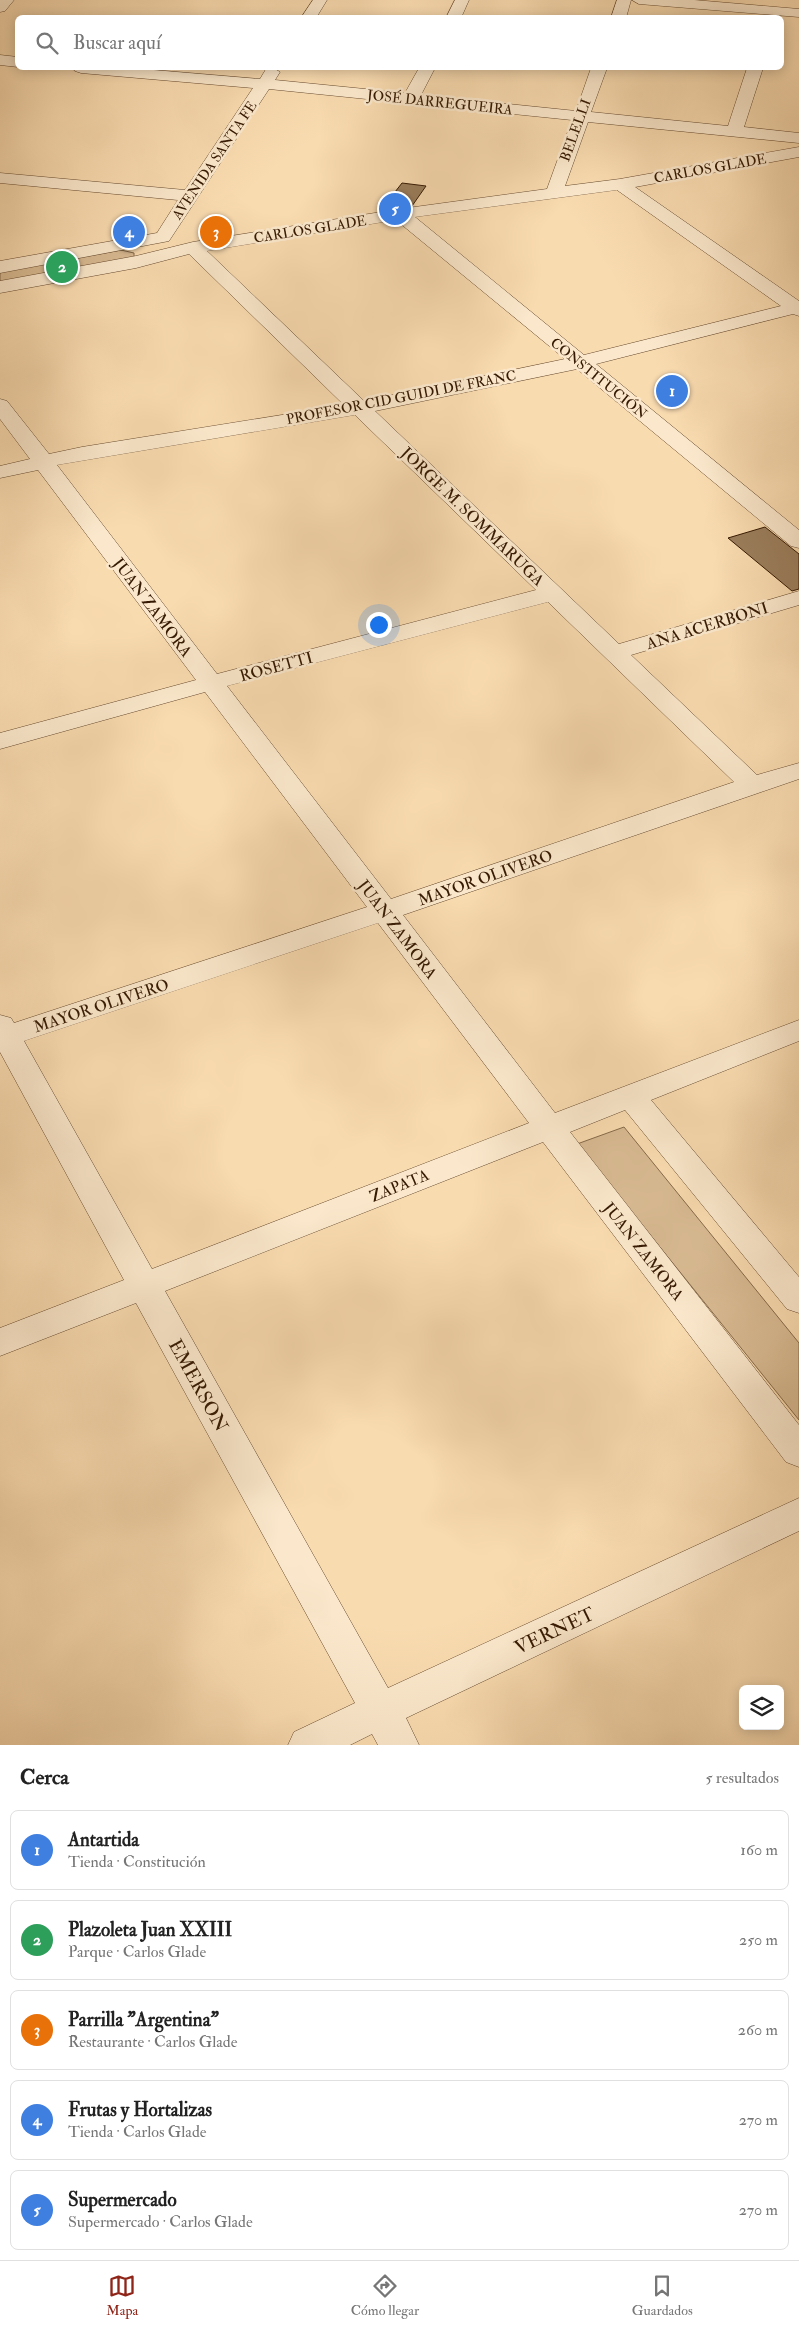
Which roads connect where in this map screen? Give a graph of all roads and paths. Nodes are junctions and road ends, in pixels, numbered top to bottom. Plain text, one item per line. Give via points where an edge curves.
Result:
1 (7, 0) edge
2 (320, 0) edge
3 (462, 0) edge
4 (624, 0) edge
5 (639, 0) edge
6 (0, 8) edge
7 (773, 10) edge
8 (799, 13) edge
9 (310, 15) edge
10 (454, 15) edge
11 (619, 15) edge
12 (0, 60) edge
13 (15, 62) edge
14 (104, 70) edge
15 (274, 70) edge
16 (426, 70) edge
17 (598, 70) edge
18 (754, 70) edge
19 (264, 84) junction
20 (410, 98) junction
21 (580, 116) junction
22 (734, 132) junction
23 (799, 138) edge
24 (799, 152) edge
25 (0, 178) edge
26 (620, 184) junction
27 (554, 193) junction
28 (190, 196) junction
29 (400, 214) junction
30 (176, 246) junction
31 (0, 267) edge
32 (0, 287) edge
33 (798, 309) edge
34 (580, 362) junction
35 (0, 405) edge
36 (362, 408) junction
37 (43, 462) junction
38 (0, 472) edge
39 (799, 541) edge
40 (553, 593) junction
41 (799, 598) edge
42 (616, 652) junction
43 (211, 683) junction
44 (0, 741) edge
45 (799, 771) edge
46 (752, 785) junction
47 (385, 911) junction
48 (799, 1030) edge
49 (2, 1033) edge
50 (631, 1097) junction
51 (548, 1126) junction
52 (144, 1286) junction
53 (799, 1300) edge
54 (0, 1342) edge
55 (799, 1452) edge
56 (799, 1514) edge
57 (381, 1712) junction
58 (308, 1745) edge
59 (399, 1745) edge

1 - 6 street
2 - 9 street
3 - 10 street
4 - 11 street
5 - 7 street
7 - 8 street
12 - 13 street
14 - 19 street, JOSÉ DARREGUEIRA
15 - 19 street, AVENIDA SANTA FE
16 - 20 street
17 - 21 street, BELELLI
18 - 22 street
19 - 20 street, JOSÉ DARREGUEIRA
19 - 28 street, AVENIDA SANTA FE
20 - 21 street, JOSÉ DARREGUEIRA
21 - 22 street, JOSÉ DARREGUEIRA
21 - 27 street, BELELLI
22 - 23 street, JOSÉ DARREGUEIRA
24 - 26 street, CARLOS GLADE
25 - 28 street
26 - 27 street, CARLOS GLADE
26 - 33 street
27 - 29 street, CARLOS GLADE
28 - 30 street, AVENIDA SANTA FE
29 - 30 street, CARLOS GLADE
29 - 34 street, CONSTITUCIÓN
30 - 31 street, CARLOS GLADE
30 - 32 street, CARLOS GLADE via 136,262
30 - 36 street, JORGE M. SOMMARUGA
33 - 34 street, PROFESOR CID GUIDI DE FRANC
34 - 36 street, PROFESOR CID GUIDI DE FRANC
34 - 39 street, CONSTITUCIÓN
35 - 37 street, JUAN ZAMORA
36 - 37 street, PROFESOR CID GUIDI DE FRANC
36 - 40 street, JORGE M. SOMMARUGA
37 - 38 street, PROFESOR CID GUIDI DE FRANC
37 - 43 street, JUAN ZAMORA
40 - 42 street, JORGE M. SOMMARUGA
40 - 43 street, ROSETTI
41 - 42 street, ANA ACERBONI
42 - 46 street, JORGE M. SOMMARUGA
43 - 44 street, ROSETTI
43 - 47 street, JUAN ZAMORA
45 - 46 street, MAYOR OLIVERO
46 - 47 street, MAYOR OLIVERO
47 - 49 street, MAYOR OLIVERO
47 - 51 street, JUAN ZAMORA
48 - 50 street, ZAPATA
49 - 52 street, EMERSON
50 - 51 street, ZAPATA
50 - 53 street
51 - 52 street, ZAPATA
51 - 55 street, JUAN ZAMORA
52 - 54 street, ZAPATA
52 - 57 street, EMERSON
56 - 57 street, VERNET
57 - 58 street, VERNET
57 - 59 street, EMERSON

